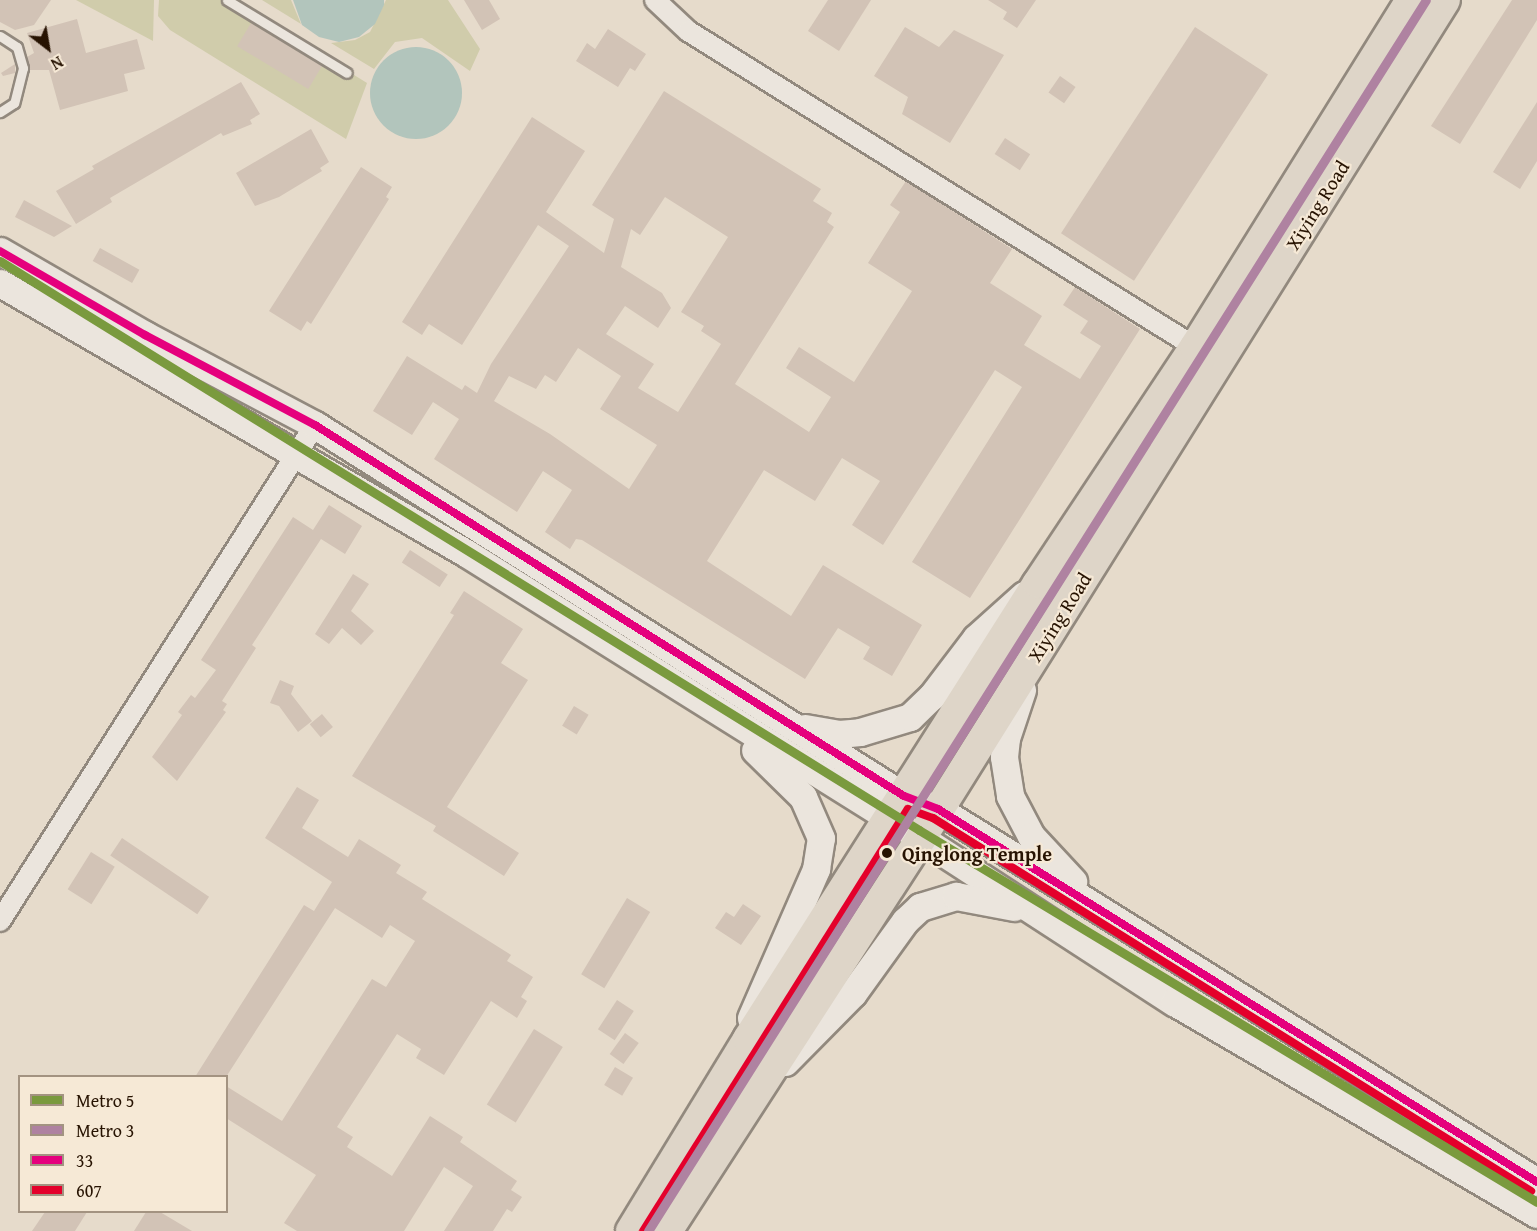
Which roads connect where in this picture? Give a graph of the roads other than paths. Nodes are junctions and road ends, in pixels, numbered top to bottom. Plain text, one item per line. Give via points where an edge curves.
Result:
1 (227, 0) edge
2 (655, 0) edge
3 (1411, 0) edge
4 (1446, 0) edge
5 (0, 36) edge
6 (347, 73) dead end
7 (0, 112) edge
8 (0, 251) edge
9 (0, 283) edge
10 (1195, 346) junction
11 (315, 425) junction
12 (296, 453) junction
13 (1038, 583) junction
14 (1040, 648) junction
15 (691, 694) junction
16 (786, 722) junction
17 (897, 808) junction
18 (938, 809) junction
19 (921, 838) junction
20 (1101, 910) junction
21 (1043, 917) junction
22 (0, 921) edge
23 (726, 1076) junction
24 (753, 1094) junction
25 (1537, 1182) edge
26 (1537, 1214) edge
27 (631, 1231) edge
28 (667, 1231) edge

1 - 6 lane
2 - 10 street via 688,31
3 - 10 main road, Xiying Road
4 - 14 main road, Xiying Road
5 - 7 lane via 17,47 23,68 14,103
8 - 11 main road via 145,335
9 - 12 main road
10 - 13 main road, Xiying Road
11 - 12 street
11 - 16 main road
12 - 15 main road
12 - 22 street
13 - 16 main road via 976,638 932,696 910,717 878,729 839,734
13 - 17 main road, Xiying Road
14 - 18 main road, Xiying Road
14 - 20 main road via 1006,738 1004,757 1010,796 1031,836
15 - 17 main road
15 - 23 main road via 793,786 811,811 821,838 816,869
16 - 17 main road
17 - 18 main road
17 - 19 main road
17 - 23 main road, Xiying Road
18 - 19 main road, Xiying Road
18 - 20 main road
19 - 21 main road
19 - 24 main road, Xiying Road
20 - 25 main road
21 - 24 main road via 976,897 944,898 920,907 905,921 853,993
21 - 26 main road via 1174,1002
23 - 27 main road, Xiying Road
24 - 28 main road, Xiying Road

